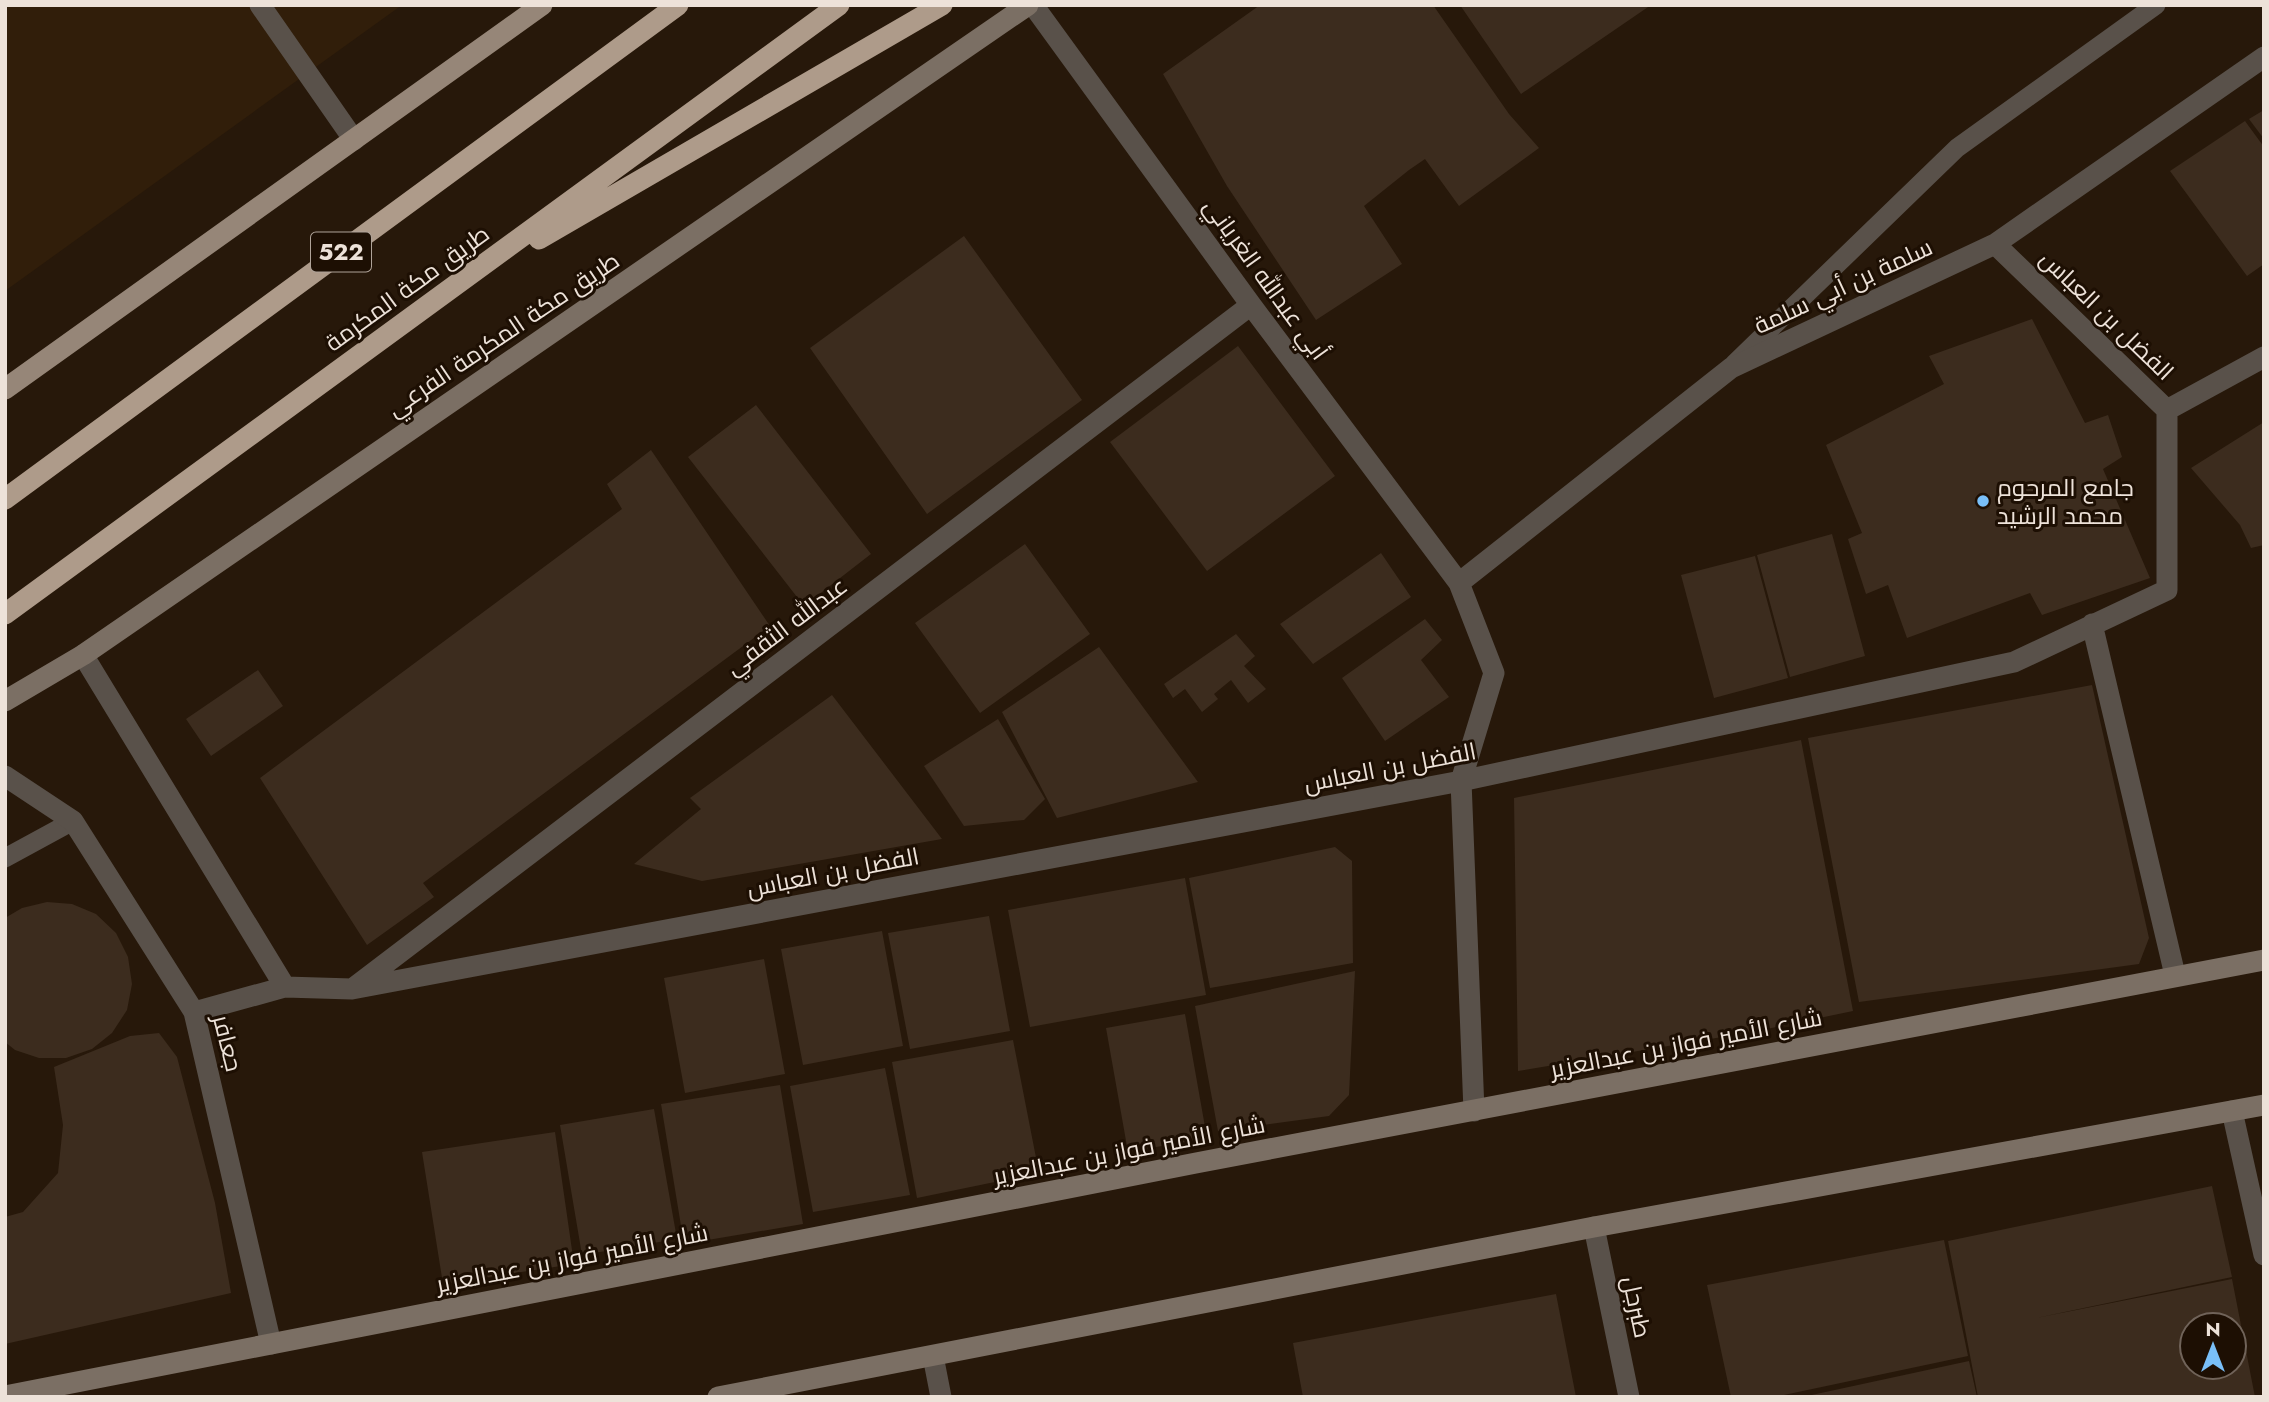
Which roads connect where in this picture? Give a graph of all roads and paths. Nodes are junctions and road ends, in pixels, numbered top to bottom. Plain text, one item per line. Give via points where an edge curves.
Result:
1 (260, 5) edge
2 (542, 5) edge
3 (678, 5) edge
4 (839, 5) edge
5 (942, 5) edge
6 (1030, 5) edge
7 (2156, 5) edge
8 (2264, 57) edge
9 (354, 140) junction
10 (1995, 244) junction
11 (1251, 305) junction
12 (426, 307) junction
13 (2264, 357) edge
14 (1731, 368) junction
15 (5, 389) edge
16 (2167, 410) junction
17 (5, 499) edge
18 (1460, 583) junction
19 (5, 614) edge
20 (2092, 624) junction
21 (83, 654) junction
22 (5, 701) edge
23 (5, 776) edge
24 (1461, 781) junction
25 (73, 821) junction
26 (5, 858) edge
27 (2264, 960) edge
28 (2175, 975) junction
29 (285, 987) junction
30 (352, 989) junction
31 (194, 1012) junction
32 (2264, 1105) edge
33 (1474, 1111) junction
34 (2232, 1111) junction
35 (1594, 1227) junction
36 (2264, 1255) edge
37 (271, 1344) junction
38 (933, 1356) junction
39 (5, 1396) edge
40 (718, 1397) edge
41 (941, 1397) edge
42 (1629, 1397) edge

1 - 9 street
2 - 9 main road
3 - 17 highway, 522
4 - 12 highway, طريق مكة المكرمة
5 - 12 highway
6 - 11 street, أبي عبدالله الغرياني
6 - 21 main road, طريق مكة المكرمة الفرعي
7 - 14 lane via 1957,148
8 - 10 street, سلمة بن أبي سلمة
9 - 15 main road
10 - 14 street, سلمة بن أبي سلمة
10 - 16 street, الفضل بن العباس
11 - 18 street, أبي عبدالله الغرياني
11 - 30 street, عبدالله الثقفي
12 - 19 highway, طريق مكة المكرمة
13 - 16 street
14 - 18 street, سلمة بن أبي سلمة
16 - 20 street, الفضل بن العباس via 2167,590
18 - 24 street, أبي عبدالله الغرياني via 1494,673
20 - 24 street, الفضل بن العباس via 2014,662
20 - 28 street
21 - 22 main road, طريق مكة المكرمة الفرعي
21 - 29 street
23 - 25 street, جعافر
24 - 30 street, الفضل بن العباس
24 - 33 street, أبي عبدالله الغرياني
25 - 26 lane
25 - 31 street, جعافر
27 - 28 main road, شارع الأمير فواز بن عبدالعزير
28 - 33 main road, شارع الأمير فواز بن عبدالعزير
29 - 30 street, الفضل بن العباس
29 - 31 street, الفضل بن العباس
31 - 37 street, جعافر
32 - 34 main road
33 - 37 main road, شارع الأمير فواز بن عبدالعزير
34 - 35 main road
34 - 36 street
35 - 38 main road
35 - 42 street, طبرجل
37 - 39 main road, شارع الأمير فواز بن عبدالعزير
38 - 40 main road
38 - 41 street

